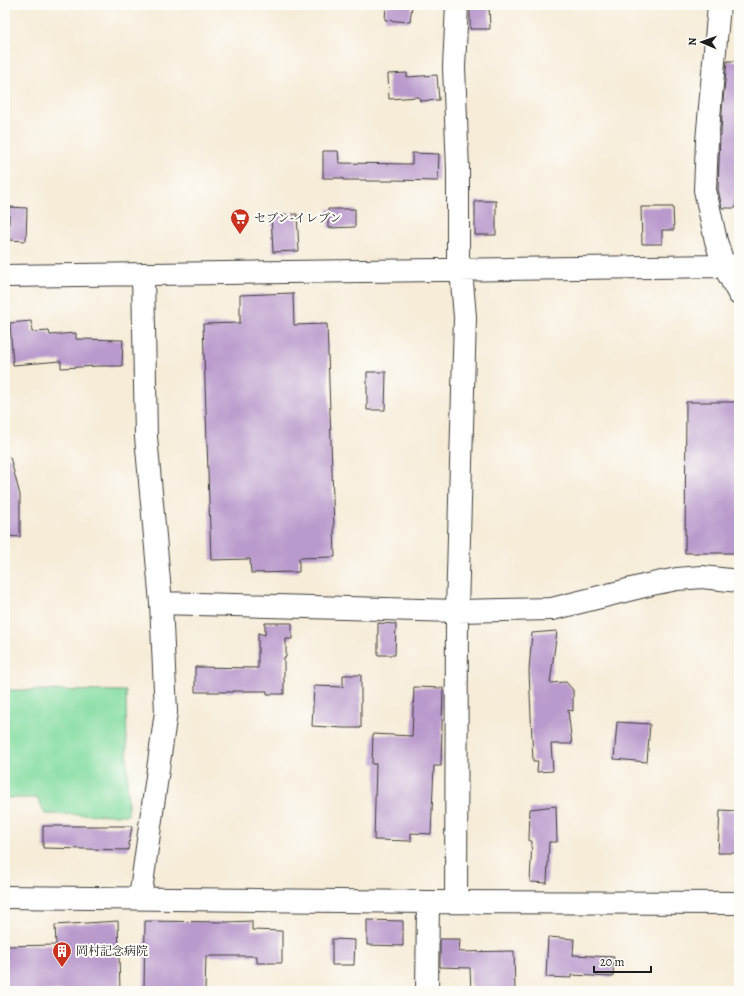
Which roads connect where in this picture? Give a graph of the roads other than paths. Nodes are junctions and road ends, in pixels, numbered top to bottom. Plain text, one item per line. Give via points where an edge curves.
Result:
1 (457, 5) edge
2 (719, 5) edge
3 (732, 266) edge
4 (462, 270) junction
5 (143, 274) junction
6 (5, 276) edge
7 (739, 294) edge
8 (739, 581) edge
9 (161, 603) junction
10 (457, 611) junction
11 (5, 896) edge
12 (140, 898) junction
13 (428, 902) junction
14 (456, 902) junction
15 (739, 903) edge
16 (427, 991) edge

1 - 4 street via 454,67 458,257
2 - 3 street via 705,190 716,240
3 - 4 street
3 - 7 street
4 - 5 street
4 - 10 street via 465,317
5 - 6 street
5 - 9 street via 146,437
8 - 10 street via 677,579 552,609
9 - 10 street
9 - 12 street via 166,712
10 - 14 street
11 - 12 street
12 - 13 street
13 - 14 street
13 - 16 street
14 - 15 street

